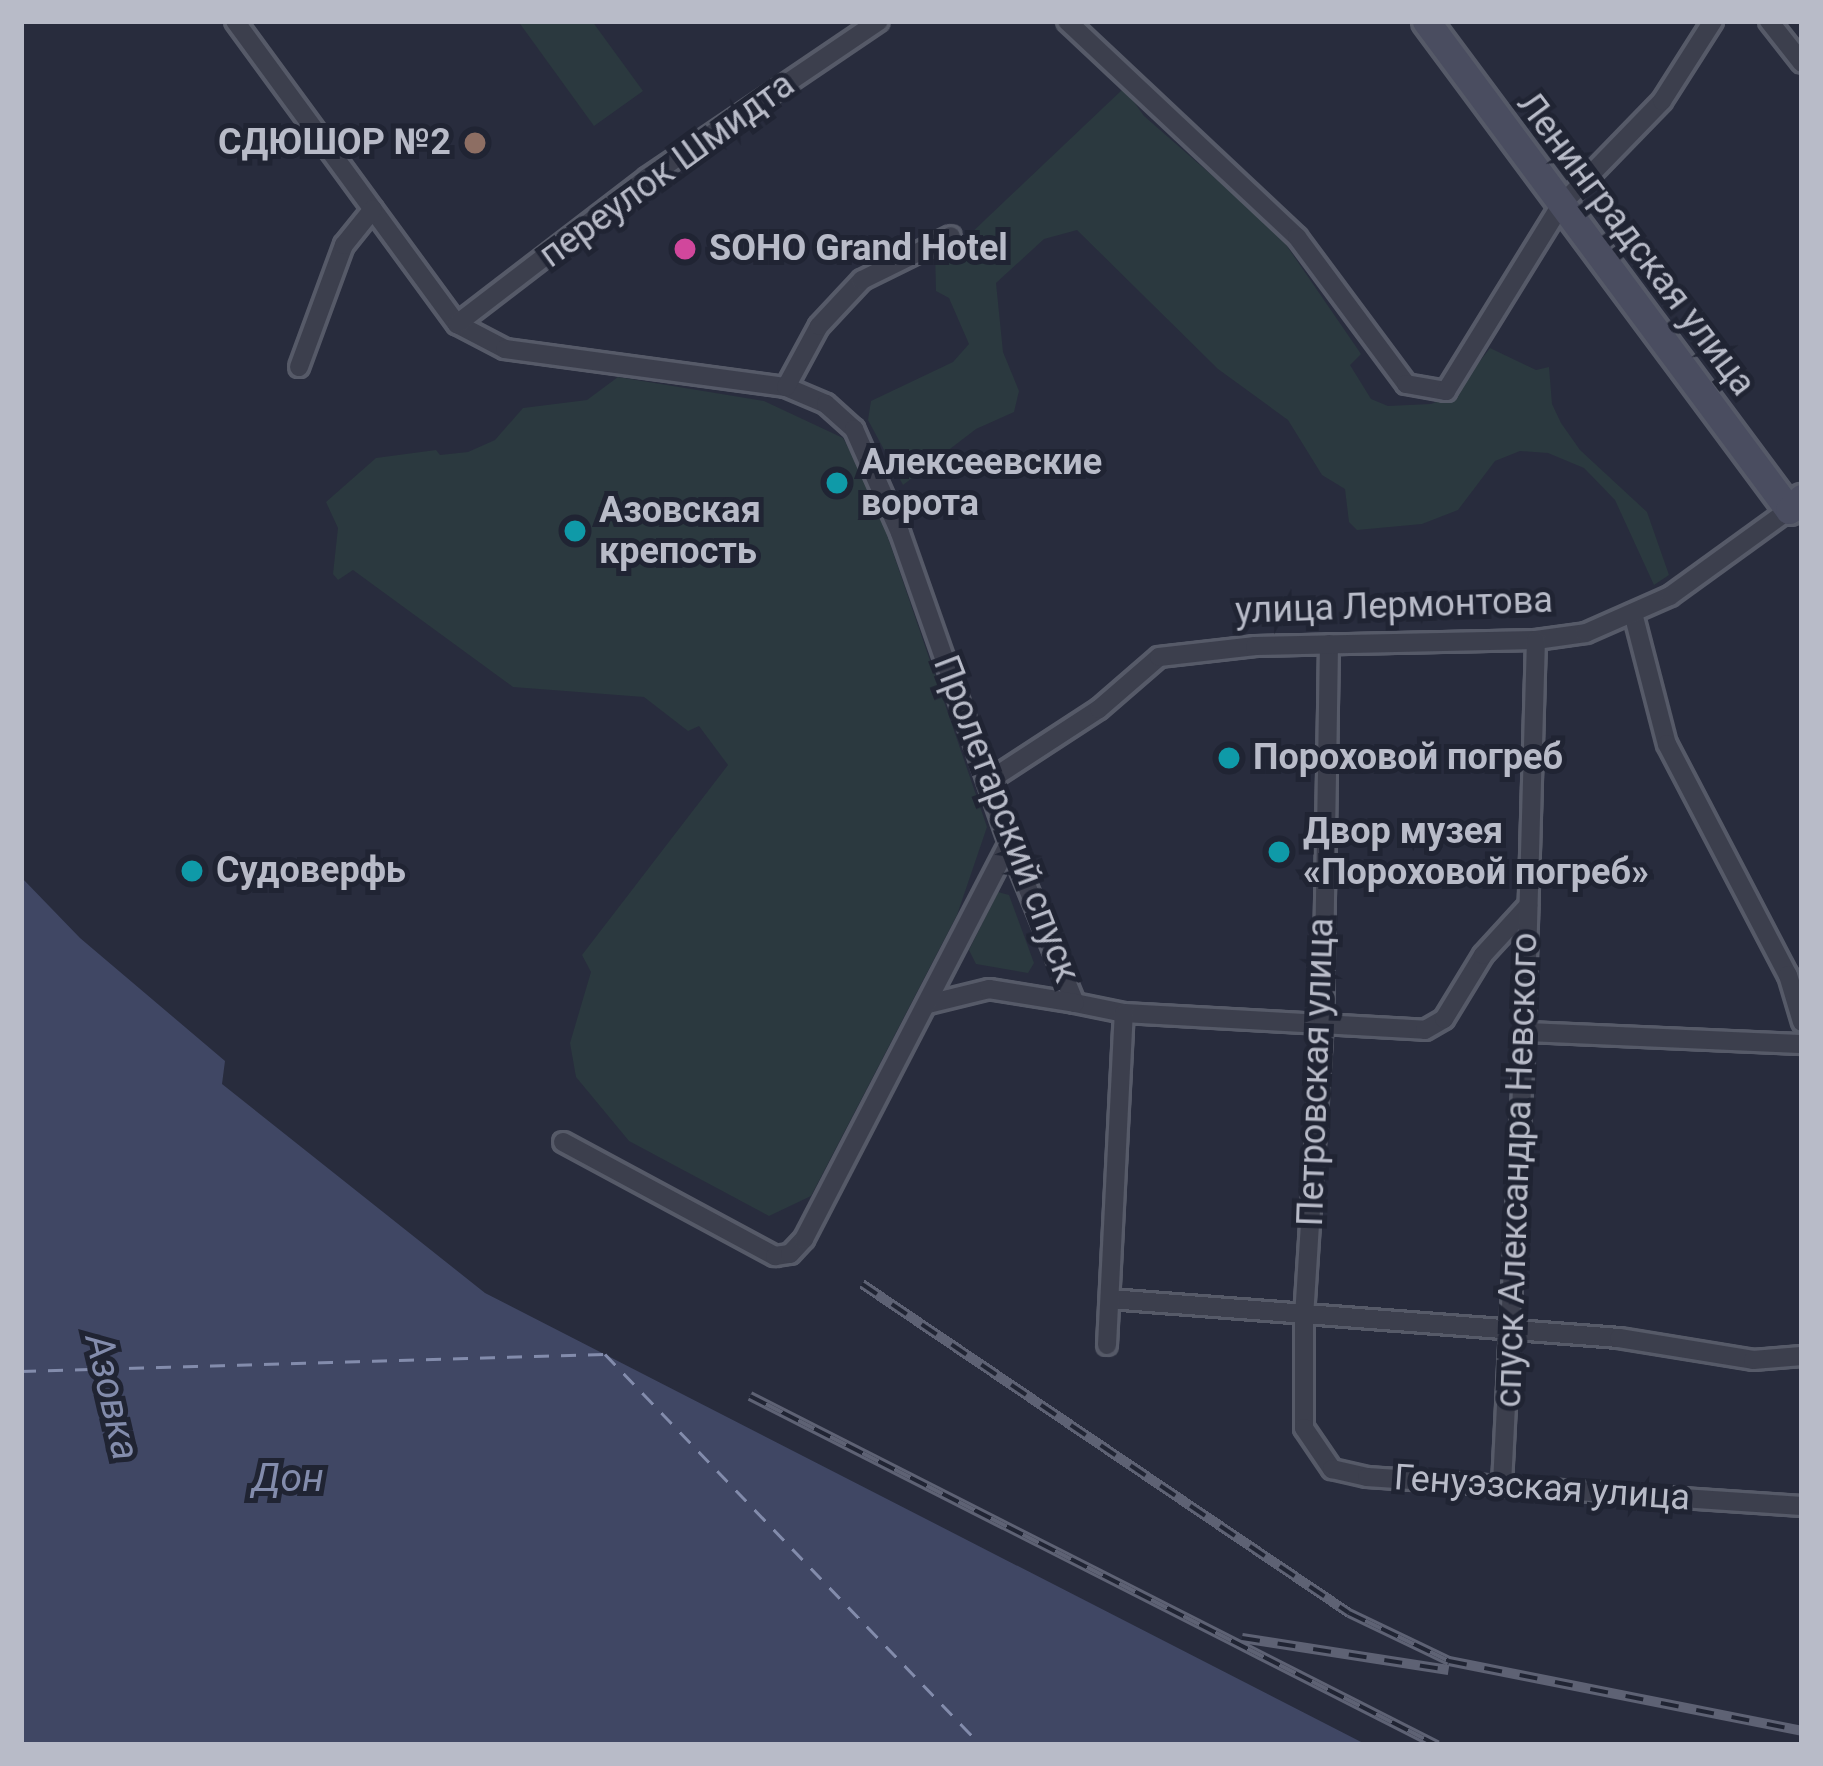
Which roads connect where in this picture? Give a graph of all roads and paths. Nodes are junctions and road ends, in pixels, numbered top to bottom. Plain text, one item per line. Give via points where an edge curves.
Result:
1 (235, 21) edge
2 (879, 21) edge
3 (1067, 21) edge
4 (1426, 21) edge
5 (1713, 21) edge
6 (1769, 21) edge
7 (1802, 63) edge
8 (1561, 205) junction
9 (373, 208) junction
10 (951, 236) dead end
11 (458, 324) junction
12 (298, 367) dead end
13 (786, 387) junction
14 (1796, 504) edge
15 (1633, 613) junction
16 (1536, 640) junction
17 (1329, 644) junction
18 (990, 780) junction
19 (1010, 843) junction
20 (1528, 906) junction
21 (1795, 971) edge
22 (1075, 1003) junction
23 (928, 1004) junction
24 (1124, 1013) junction
25 (1802, 1022) edge
26 (1323, 1023) junction
27 (1525, 1032) junction
28 (1802, 1044) edge
29 (562, 1142) dead end
30 (1110, 1299) junction
31 (1304, 1314) junction
32 (1511, 1330) junction
33 (1107, 1345) dead end
34 (1802, 1356) edge
35 (1304, 1428) joint
36 (1502, 1484) junction
37 (1802, 1506) edge

1 - 9 street
2 - 11 street, переулок Шмидта via 646,178
3 - 8 street via 1297,237 1406,384 1446,391
4 - 8 street, Ленинградская улица
5 - 8 street via 1662,101
6 - 7 street
8 - 14 street, Ленинградская улица
9 - 11 street
9 - 12 street via 344,245
10 - 13 street via 862,280 819,326
11 - 13 street via 505,349
13 - 18 street, Пролетарский спуск via 854,430
14 - 15 street, улица Лермонтова via 1670,596
15 - 16 street, улица Лермонтова via 1586,633
15 - 21 street via 1666,744
16 - 17 street, улица Лермонтова
16 - 20 street, спуск Александра Невского
17 - 18 street, улица Лермонтова via 1159,657 1099,709
17 - 26 street, Петровская улица
18 - 19 street, Пролетарский спуск
19 - 22 street, Пролетарский спуск
19 - 23 street
20 - 26 street via 1484,955 1444,1019 1425,1030
20 - 27 street, спуск Александра Невского
21 - 25 street
22 - 23 street via 989,989
22 - 24 street, Пролетарский спуск
23 - 29 street via 790,1254 775,1256
24 - 26 street
24 - 30 street, Пролетарский спуск
26 - 31 street, Петровская улица
27 - 28 street
27 - 32 street, спуск Александра Невского
30 - 31 street
30 - 33 street, Пролетарский спуск
31 - 32 street
31 - 35 street, Петровская улица
32 - 34 street via 1753,1360
32 - 36 street, спуск Александра Невского
35 - 36 street, Генуэзская улица via 1332,1469
36 - 37 street, Генуэзская улица

